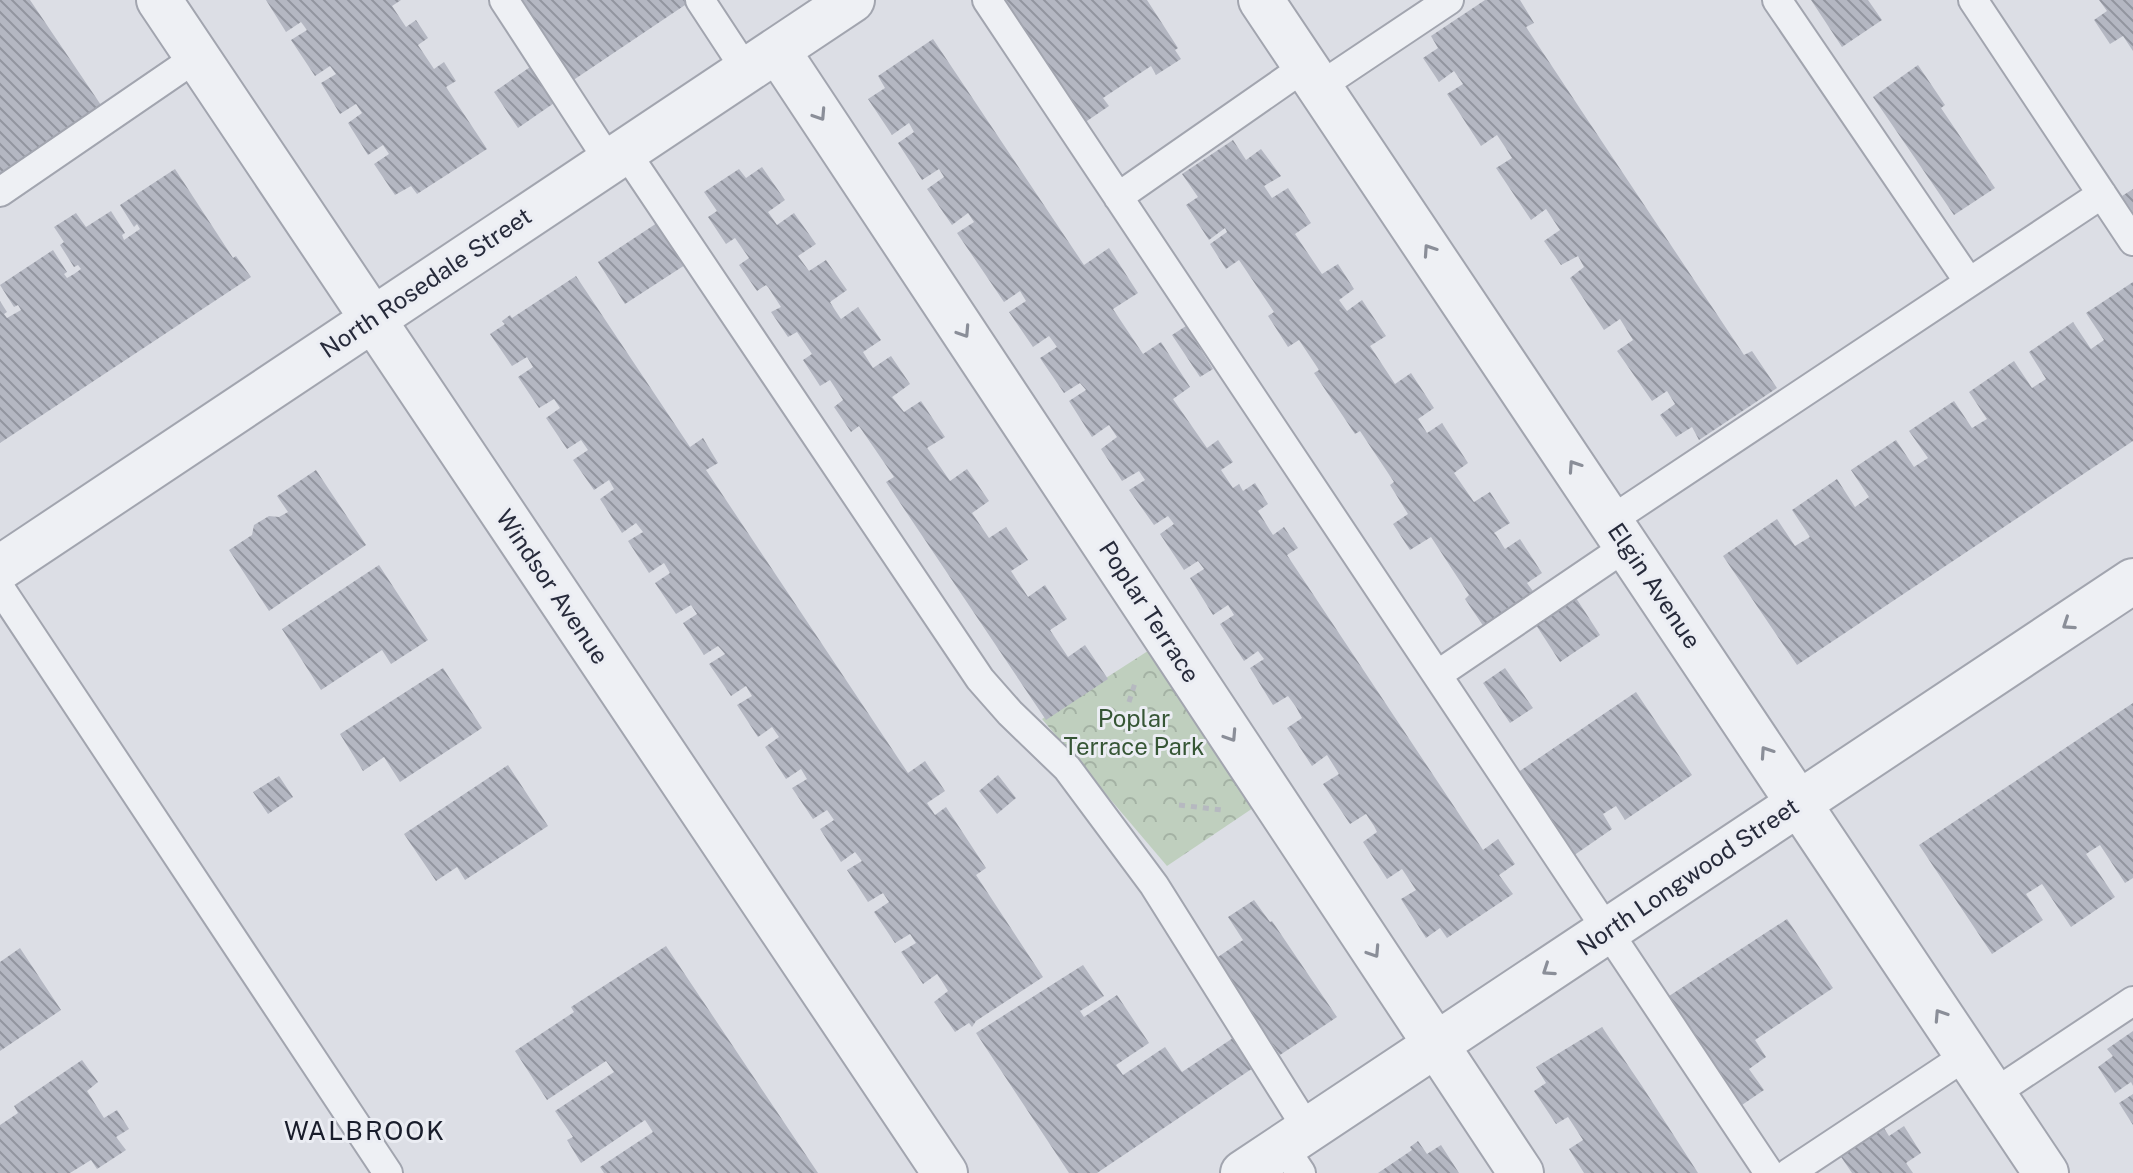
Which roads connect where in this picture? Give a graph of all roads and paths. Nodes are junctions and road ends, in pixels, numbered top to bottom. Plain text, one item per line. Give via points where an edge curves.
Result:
1 (159, 0) edge
2 (504, 0) edge
3 (700, 0) edge
4 (852, 0) edge
5 (987, 0) edge
6 (1261, 0) edge
7 (1449, 0) edge
8 (1777, 0) edge
9 (1973, 0) edge
10 (197, 57) junction
11 (762, 60) junction
12 (1312, 77) junction
13 (617, 156) junction
14 (0, 192) edge
15 (2102, 194) junction
16 (1118, 197) junction
17 (2133, 241) edge
18 (1969, 282) junction
19 (372, 319) junction
20 (1619, 533) junction
21 (0, 568) edge
22 (2133, 581) edge
23 (0, 588) edge
24 (1437, 675) junction
25 (1800, 803) junction
26 (1179, 805) dead end
27 (1230, 811) dead end
28 (1607, 930) junction
29 (2133, 1001) edge
30 (1435, 1045) junction
31 (1967, 1055) junction
32 (1993, 1094) junction
33 (1297, 1150) edge
34 (388, 1173) edge
35 (945, 1173) edge
36 (1243, 1173) edge
37 (1521, 1173) edge
38 (1769, 1173) edge
39 (1789, 1173) edge
40 (2046, 1173) edge

1 - 10 street, Windsor Avenue
2 - 13 lane
3 - 11 lane
4 - 11 street, North Rosedale Street
5 - 16 lane
6 - 12 street, Elgin Avenue
7 - 12 lane
8 - 18 lane
9 - 15 lane
10 - 14 lane
10 - 19 street, Windsor Avenue
11 - 13 street, North Rosedale Street
11 -> 30 street, Poplar Terrace
12 - 16 lane
20 -> 12 street, Elgin Avenue
13 - 19 street, North Rosedale Street
13 - 33 lane via 980,679 1067,768 1154,885
15 - 17 lane
15 - 18 lane
16 - 24 lane
18 - 20 lane
19 - 21 street, North Rosedale Street
19 - 35 street, Windsor Avenue
20 - 24 lane
25 -> 20 street, Elgin Avenue
22 -> 25 street, North Longwood Street
23 - 34 lane
24 - 28 lane
25 - 28 street, North Longwood Street
31 -> 25 street, Elgin Avenue
26 - 27 path
28 -> 30 street, North Longwood Street
28 - 38 lane
29 - 32 lane
30 - 33 street, North Longwood Street
30 - 37 street, Poplar Terrace
31 - 32 street, Elgin Avenue
31 - 39 lane
32 - 40 street, Elgin Avenue
33 - 36 street, North Longwood Street

